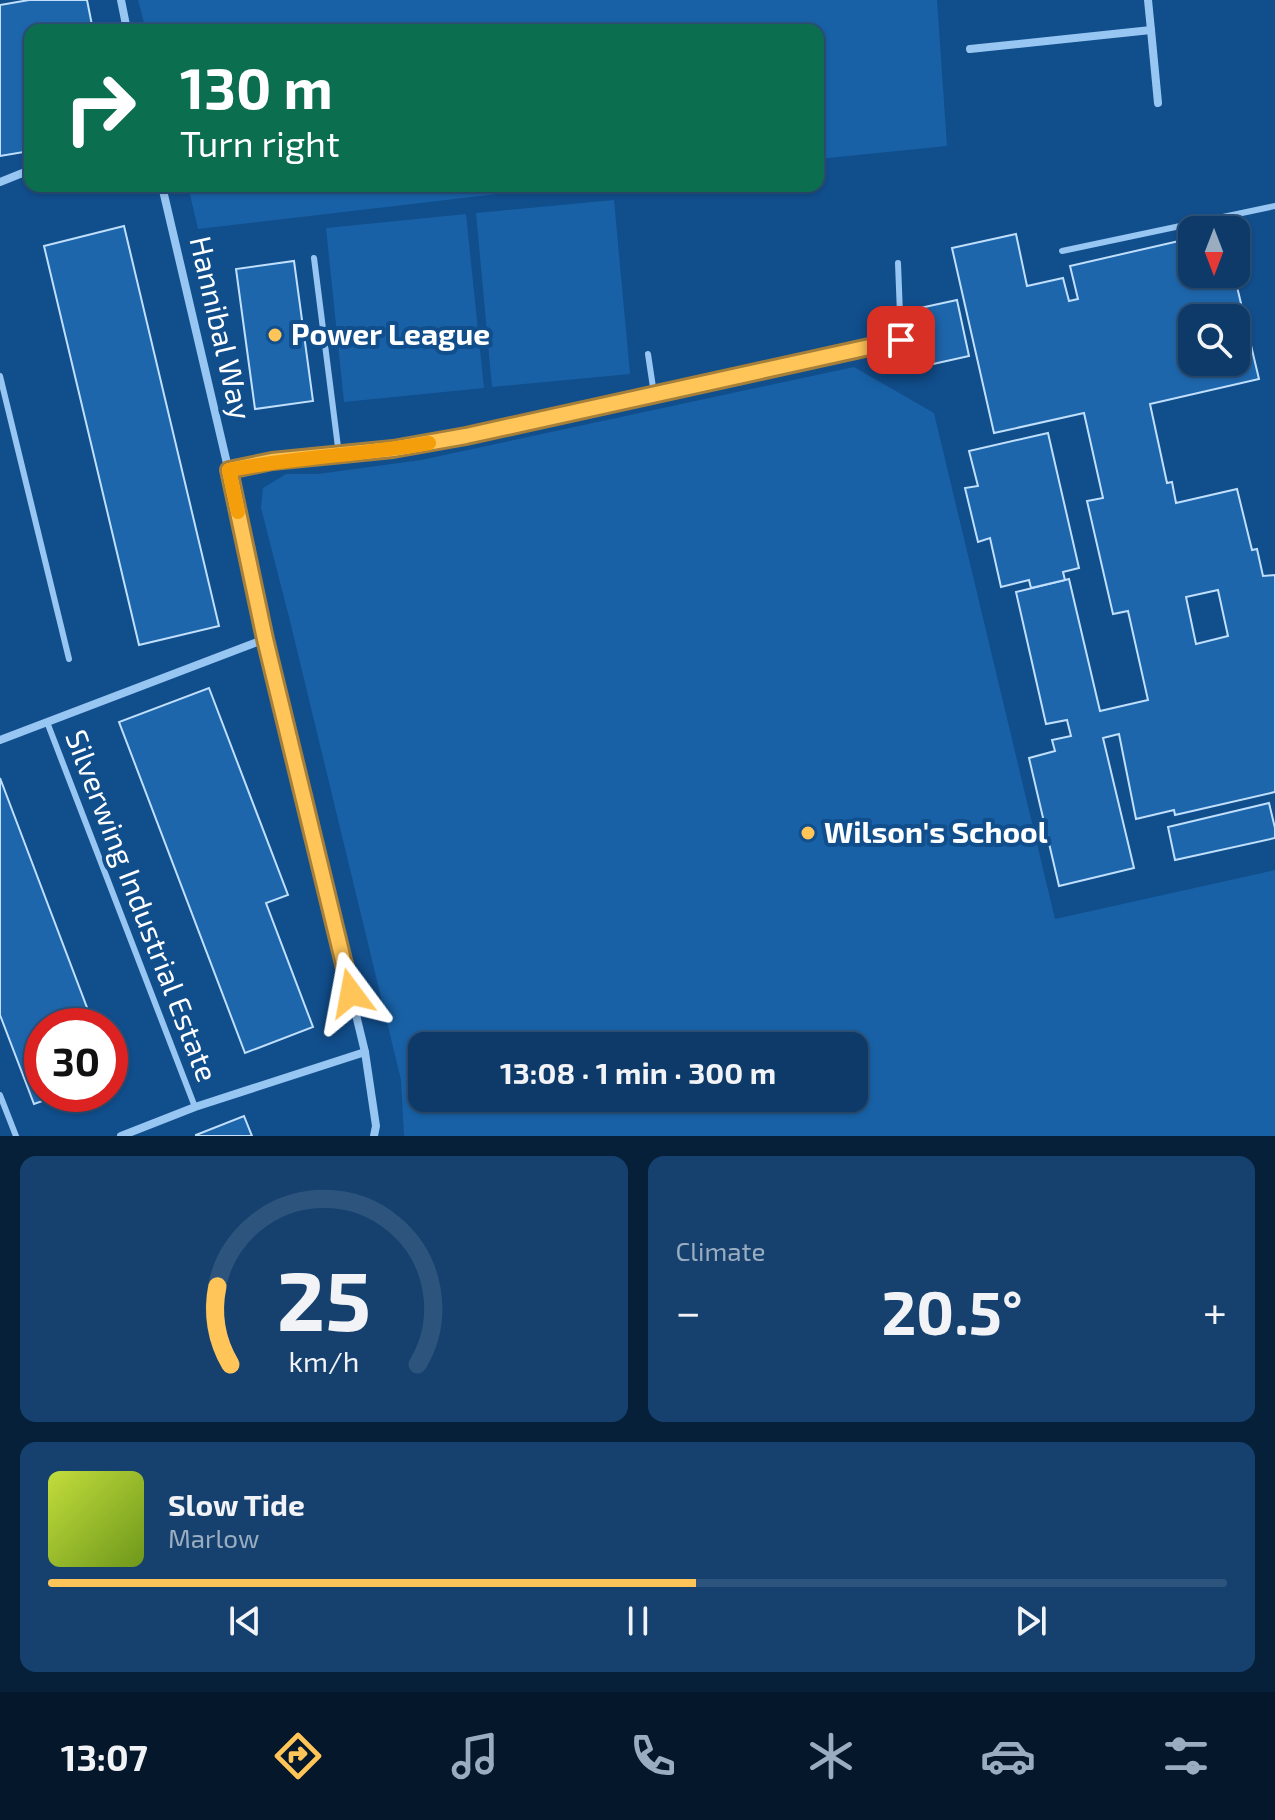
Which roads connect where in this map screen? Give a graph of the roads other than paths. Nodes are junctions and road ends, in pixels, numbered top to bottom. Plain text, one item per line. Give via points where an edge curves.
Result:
1 (121, 0) edge
2 (1148, 0) edge
3 (126, 24) edge
4 (1151, 30) junction
5 (970, 49) dead end
6 (1158, 103) dead end
7 (24, 172) edge
8 (0, 182) edge
9 (163, 192) edge
10 (1275, 206) edge
11 (1062, 251) dead end
12 (314, 258) dead end
13 (898, 263) dead end
14 (648, 354) dead end
15 (0, 376) edge
16 (654, 394) junction
17 (339, 455) junction
18 (229, 470) junction
19 (265, 639) junction
20 (69, 659) dead end
21 (47, 722) junction
22 (0, 740) edge
23 (365, 1052) junction
24 (0, 1095) edge
25 (195, 1107) junction
26 (140, 1133) edge
27 (16, 1136) edge
28 (121, 1136) edge
29 (374, 1136) edge

1 - 3 street
2 - 4 street
4 - 5 street
4 - 6 street
7 - 8 street
9 - 18 street, Hannibal Way
10 - 11 lane
12 - 17 lane
13 - 16 lane via 901,340
14 - 16 lane
15 - 20 lane
16 - 17 lane via 466,436
17 - 18 lane
18 - 19 street, Hannibal Way
19 - 21 street
19 - 23 street, Hannibal Way
21 - 22 street
21 - 25 lane, Silverwing Industrial Estate
23 - 25 street
23 - 29 street, Hannibal Way
24 - 27 lane
25 - 26 street
26 - 28 street

